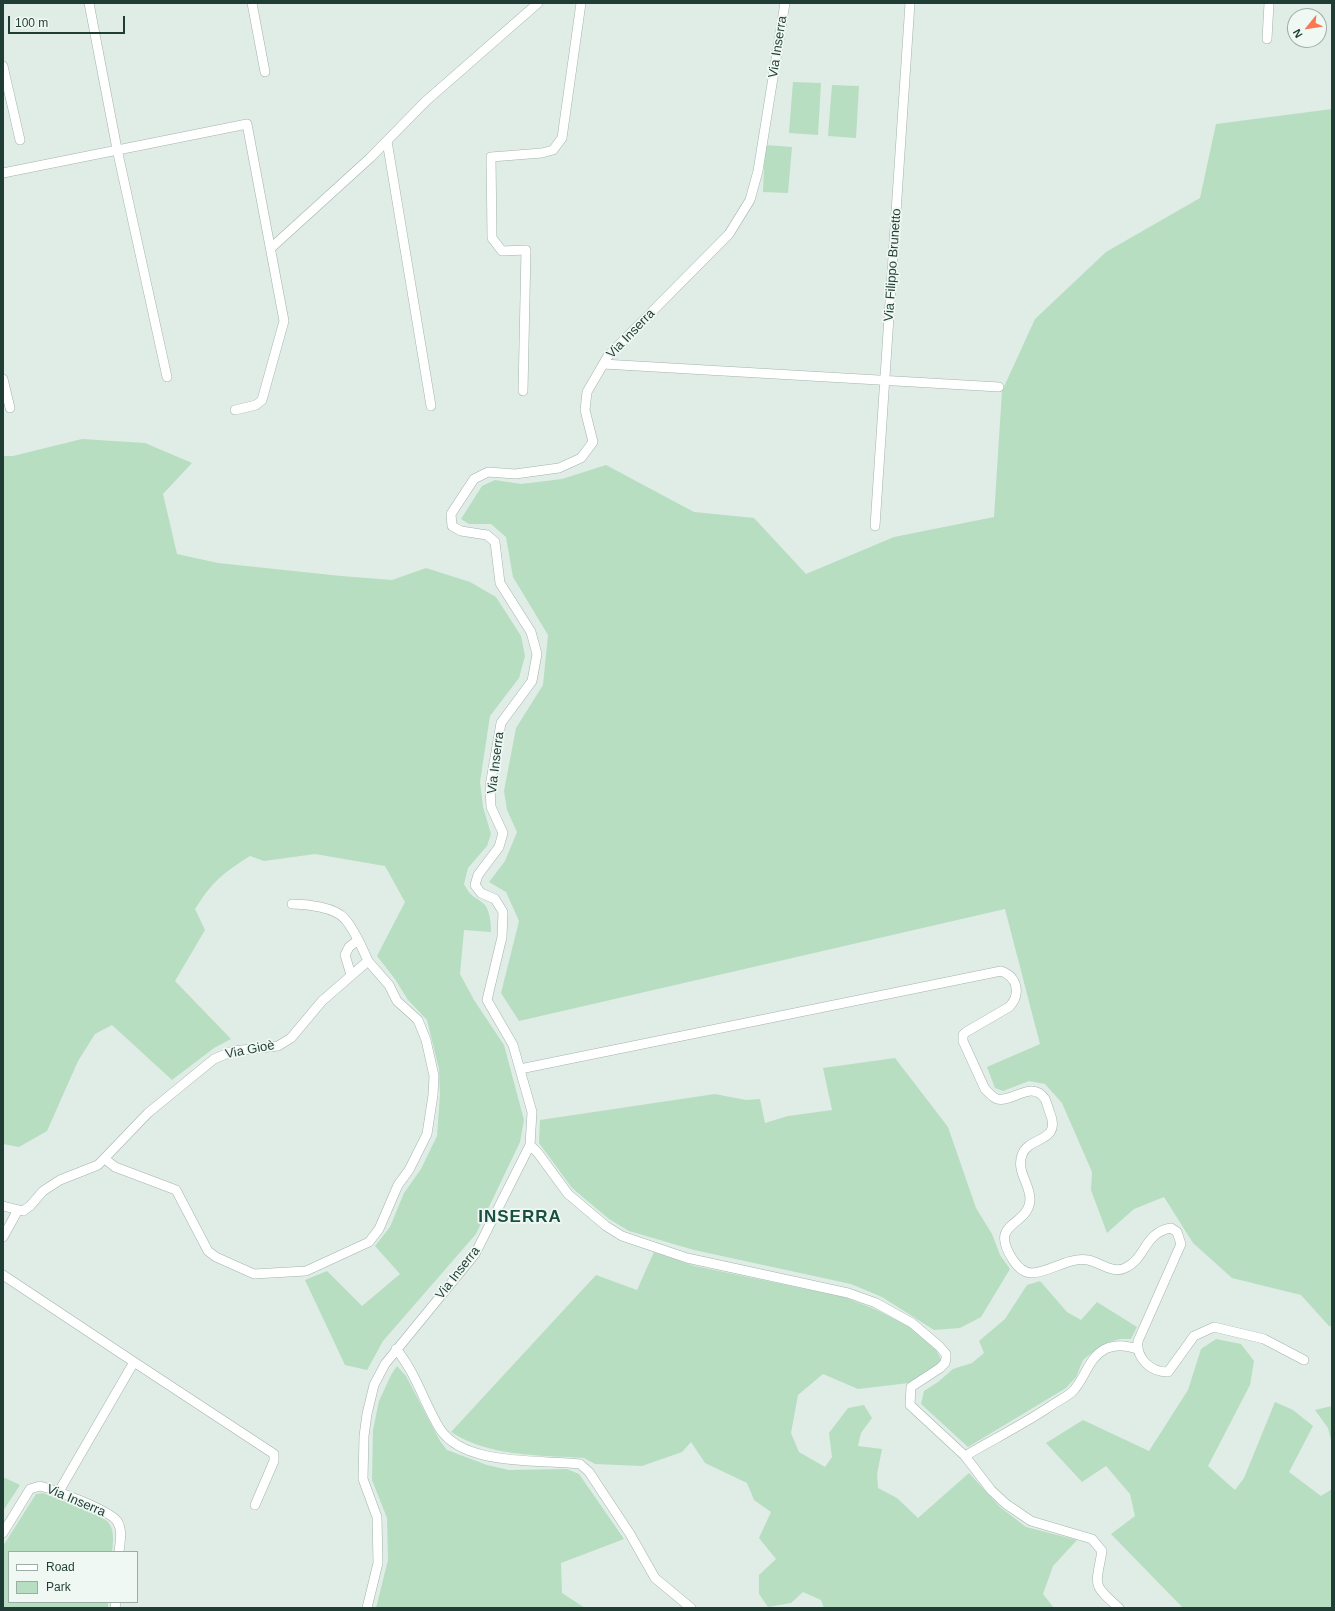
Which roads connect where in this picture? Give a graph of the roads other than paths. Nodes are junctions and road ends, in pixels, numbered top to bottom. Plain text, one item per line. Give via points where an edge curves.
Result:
1 (89, 3) edge
2 (252, 3) edge
3 (538, 3) edge
4 (581, 3) edge
5 (786, 3) edge
6 (910, 3) edge
7 (1268, 3) edge
8 (1267, 39) dead end
9 (3, 66) edge
10 (266, 72) dead end
11 (20, 140) dead end
12 (387, 140) junction
13 (117, 149) junction
14 (3, 173) edge
15 (272, 248) junction
16 (603, 364) junction
17 (167, 377) dead end
18 (3, 379) edge
19 (885, 380) junction
20 (999, 387) dead end
21 (523, 391) dead end
22 (431, 406) dead end
23 (10, 408) dead end
24 (235, 410) dead end
25 (875, 526) dead end
26 (292, 904) dead end
27 (358, 940) junction
28 (368, 961) junction
29 (351, 975) junction
30 (520, 1069) junction
31 (530, 1145) junction
32 (105, 1159) junction
33 (3, 1206) edge
34 (18, 1210) junction
35 (3, 1238) edge
36 (3, 1275) edge
37 (396, 1349) junction
38 (1137, 1349) junction
39 (1304, 1360) dead end
40 (134, 1362) junction
41 (965, 1456) junction
42 (58, 1493) junction
43 (255, 1505) dead end
44 (3, 1533) edge
45 (119, 1551) edge
46 (367, 1608) edge
47 (691, 1608) edge
48 (1119, 1608) edge

1 - 13 street
2 - 10 street
3 - 12 street via 426,101
4 - 21 street via 562,138 553,150 542,153 491,157 492,238 502,251 526,250
5 - 16 street, Via Inserra via 758,171 750,200 729,234
6 - 19 street, Via Filippo Brunetto
7 - 8 street
9 - 11 street
12 - 15 street
12 - 22 street
13 - 14 street
13 - 15 street via 247,124
13 - 17 street
15 - 24 street via 284,321 262,400 256,405
16 - 19 street
16 - 30 street, Via Inserra via 587,392 585,410 593,442 581,458 559,468 515,474 488,472 474,479 451,514 452,526 461,531 487,534 494,542 499,562 500,583 531,632 537,654 532,681 501,723 490,786 491,807 502,833 499,847 478,875 475,885 482,893 495,899 503,912 502,937 487,1000 513,1045
18 - 23 street
19 - 20 street
19 - 25 street, Via Filippo Brunetto
26 - 27 street via 331,910 345,918
27 - 28 street
27 - 29 street via 349,947 345,955
28 - 29 street, Via Gioè
28 - 32 street via 389,985 397,1000 418,1020 426,1040 434,1076 434,1095 427,1134 409,1170 398,1185 379,1229 369,1242 306,1271 254,1274 208,1251 176,1190 115,1167
29 - 32 street, Via Gioè via 322,1001 291,1038 278,1046 233,1050 205,1066 148,1113
30 - 31 street, Via Inserra via 532,1112
30 - 38 street via 994,973 1008,974 1014,979 1017,987 1014,1002 1010,1007 963,1035 963,1041 985,1090 991,1096 998,1099 1023,1092 1037,1092 1044,1098 1052,1118 1052,1128 1048,1135 1025,1149 1022,1154 1021,1168 1030,1197 1029,1206 1025,1214 1009,1227 1005,1234 1007,1251 1015,1263 1030,1273 1077,1259 1089,1260 1114,1269 1124,1269 1134,1262 1156,1232 1171,1228 1177,1232 1181,1244 1138,1341
31 - 37 street, Via Inserra via 475,1254
31 - 41 street via 568,1194 622,1236 687,1258 848,1293 876,1303 912,1323 939,1346 946,1354 946,1358 940,1368 911,1387 910,1405
32 - 34 street, Via Gioè via 98,1165 60,1180 43,1191 23,1211
33 - 34 street
34 - 35 street
36 - 40 street
37 - 46 street, Via Inserra via 384,1364 374,1384 364,1436 363,1479 377,1517 378,1564
37 - 47 street via 411,1370 448,1440 475,1452 498,1458 580,1464 590,1472 655,1578
38 - 39 street via 1146,1364 1161,1372 1168,1372 1194,1336 1214,1327 1264,1339
38 - 41 street via 1126,1345 1105,1350 1092,1359 1081,1381 1071,1393 1028,1421
40 - 42 street
40 - 43 street via 274,1454 274,1461
41 - 48 street via 991,1490 1031,1521 1092,1539 1102,1551 1097,1583 1099,1590
42 - 44 street, Via Inserra via 40,1486 30,1489
42 - 45 street, Via Inserra via 106,1512 117,1521 121,1531

